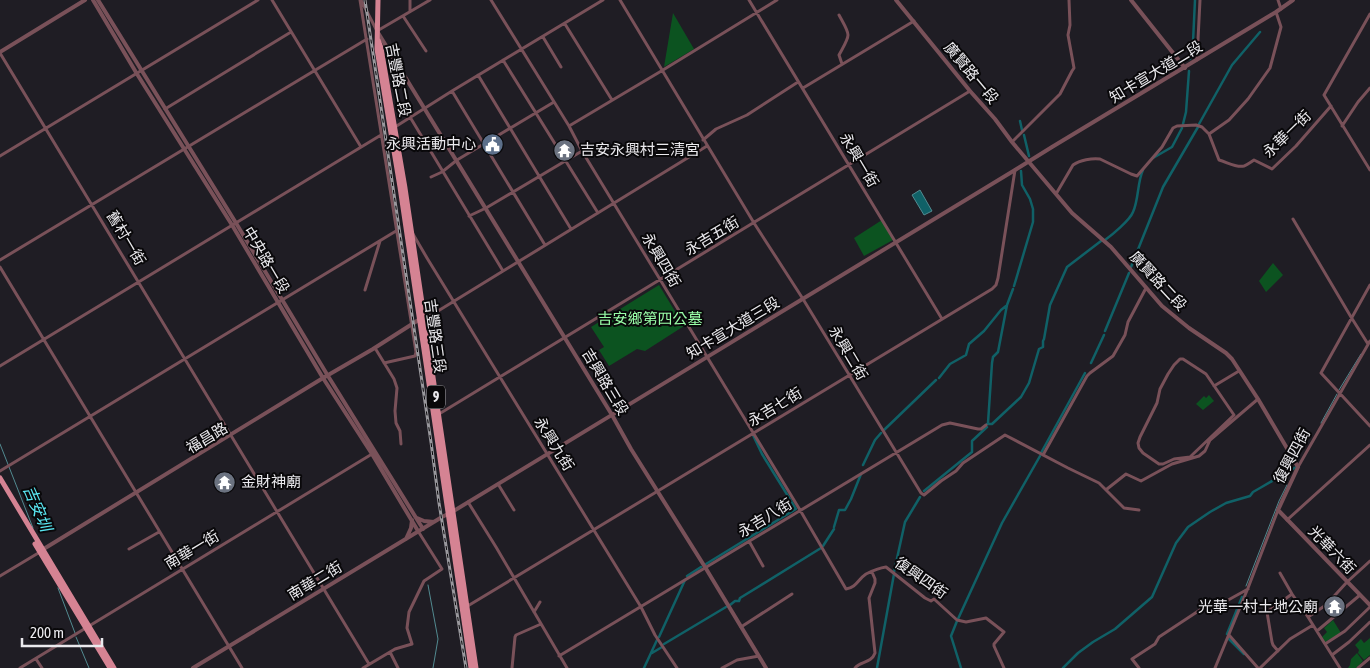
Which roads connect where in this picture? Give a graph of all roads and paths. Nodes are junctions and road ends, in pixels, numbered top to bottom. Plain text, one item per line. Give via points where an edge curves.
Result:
1 (84, 0) edge
2 (94, 0) edge
3 (98, 0) edge
4 (258, 0) edge
5 (272, 0) edge
6 (360, 0) edge
7 (378, 0) edge
8 (410, 0) edge
9 (430, 0) edge
10 (492, 0) edge
11 (603, 0) edge
12 (620, 0) edge
13 (749, 0) edge
14 (777, 0) edge
15 (896, 0) edge
16 (1069, 0) edge
17 (1131, 0) edge
18 (1200, 0) edge
19 (1278, 0) edge
20 (1293, 0) edge
21 (1282, 9) junction
22 (410, 12) junction
23 (1276, 12) junction
24 (756, 13) junction
25 (1370, 14) edge
26 (839, 15) dead end
27 (403, 16) junction
28 (914, 21) junction
29 (565, 24) junction
30 (377, 31) junction
31 (292, 32) junction
32 (542, 37) junction
33 (367, 39) junction
34 (522, 49) junction
35 (426, 51) dead end
36 (0, 52) edge
37 (503, 60) junction
38 (1197, 61) junction
39 (842, 64) junction
40 (561, 66) dead end
41 (1186, 68) junction
42 (315, 70) junction
43 (663, 70) junction
44 (142, 71) junction
45 (137, 74) junction
46 (478, 76) junction
47 (798, 82) junction
48 (803, 88) junction
49 (1370, 88) edge
50 (970, 91) junction
51 (452, 92) junction
52 (612, 100) junction
53 (554, 102) junction
54 (1331, 106) junction
55 (425, 108) junction
56 (165, 109) junction
57 (536, 113) junction
58 (410, 118) junction
59 (569, 126) junction
60 (1342, 126) junction
61 (392, 127) junction
62 (46, 128) junction
63 (509, 128) junction
64 (1210, 134) junction
65 (381, 135) junction
66 (703, 140) junction
67 (1012, 142) junction
68 (484, 144) junction
69 (707, 146) junction
70 (189, 147) junction
71 (361, 147) junction
72 (184, 150) junction
73 (582, 151) junction
74 (0, 156) edge
75 (457, 160) junction
76 (565, 161) junction
77 (1029, 161) junction
78 (849, 165) junction
79 (1016, 170) junction
80 (1370, 170) edge
81 (442, 172) junction
82 (539, 176) junction
83 (430, 177) dead end
84 (513, 192) junction
85 (1056, 194) junction
86 (614, 203) junction
87 (93, 205) junction
88 (486, 208) junction
89 (598, 213) junction
90 (469, 216) junction
91 (1293, 219) dead end
92 (754, 223) junction
93 (234, 224) junction
94 (571, 229) junction
95 (396, 231) junction
96 (412, 231) junction
97 (380, 240) junction
98 (896, 242) junction
99 (544, 245) junction
100 (0, 260) edge
101 (518, 261) junction
102 (0, 267) edge
103 (503, 271) junction
104 (660, 280) junction
105 (139, 282) junction
106 (1370, 285) edge
107 (1146, 288) junction
108 (365, 290) dead end
109 (803, 299) junction
110 (454, 300) junction
111 (280, 301) junction
112 (1351, 317) junction
113 (422, 319) junction
114 (942, 319) junction
115 (412, 326) junction
116 (565, 338) junction
117 (44, 339) junction
118 (1369, 342) edge
119 (375, 348) junction
120 (707, 358) junction
121 (185, 359) junction
122 (384, 363) junction
123 (0, 366) edge
124 (1239, 371) junction
125 (848, 376) junction
126 (326, 377) junction
127 (500, 377) junction
128 (1214, 386) junction
129 (1339, 394) junction
130 (1258, 399) junction
131 (439, 414) junction
132 (612, 415) junction
133 (90, 416) junction
134 (986, 425) dead end
135 (1370, 426) edge
136 (753, 434) junction
137 (231, 436) junction
138 (401, 444) dead end
139 (1370, 445) edge
140 (895, 452) junction
141 (374, 453) junction
142 (547, 454) junction
143 (1043, 455) junction
144 (1298, 467) junction
145 (0, 471) edge
146 (0, 478) edge
147 (0, 483) edge
148 (498, 484) junction
149 (1106, 489) junction
150 (657, 491) junction
151 (136, 494) junction
152 (468, 502) junction
153 (514, 510) dead end
154 (800, 510) junction
155 (1139, 510) dead end
156 (1278, 510) junction
157 (276, 512) junction
158 (450, 513) junction
159 (414, 519) junction
160 (1287, 520) junction
161 (434, 522) junction
162 (594, 529) junction
163 (420, 530) junction
164 (159, 532) junction
165 (406, 539) junction
166 (749, 541) junction
167 (129, 549) dead end
168 (42, 551) junction
169 (1370, 561) edge
170 (763, 566) dead end
171 (705, 567) junction
172 (182, 569) junction
173 (872, 572) junction
174 (1280, 573) dead end
175 (0, 576) edge
176 (514, 578) junction
177 (1347, 582) junction
178 (843, 583) joint
179 (324, 588) junction
180 (1248, 588) junction
181 (792, 594) dead end
182 (1292, 594) junction
183 (1360, 595) junction
184 (540, 602) dead end
185 (1370, 606) edge
186 (466, 607) junction
187 (641, 607) junction
188 (533, 612) junction
189 (1308, 617) junction
190 (1370, 622) edge
191 (541, 624) junction
192 (1313, 625) junction
193 (741, 627) junction
194 (87, 628) junction
195 (1316, 631) junction
196 (1229, 635) junction
197 (1325, 644) junction
198 (229, 646) junction
199 (1278, 651) junction
200 (390, 652) junction
201 (1332, 655) junction
202 (559, 656) junction
203 (759, 656) junction
204 (1370, 658) edge
205 (36, 659) junction
206 (369, 664) junction
207 (20, 668) edge
208 (42, 668) edge
209 (110, 668) edge
210 (114, 668) edge
211 (193, 668) edge
212 (242, 668) edge
213 (363, 668) edge
214 (398, 668) edge
215 (471, 668) edge
216 (476, 668) edge
217 (512, 668) edge
218 (566, 668) edge
219 (677, 668) edge
220 (722, 668) edge
221 (766, 668) edge
222 (855, 668) edge
223 (1004, 668) edge
224 (1139, 668) edge
225 (1215, 668) edge
226 (1259, 668) edge
227 (1340, 668) edge
228 (1358, 668) edge

1 - 36 street
2 - 45 street, 中央路一段
3 - 44 street, 中央路一段
4 - 44 street
5 - 31 street
6 - 30 street
6 - 33 street
7 - 30 main road, 吉豐路二段 / 9
8 - 22 street
9 - 22 street
10 - 34 street, 永興四街
11 - 29 street
12 - 43 street, 永興二街
13 - 24 street, 永興一街
14 - 24 street
15 - 28 street, 廣賢路一段
16 - 67 street via 1068,35 1074,68 1060,94
17 - 41 street
18 - 38 street
19 - 21 street
20 - 21 street, 知卡宣大道二段
21 - 23 street, 知卡宣大道二段
22 - 27 street
23 - 38 street, 知卡宣大道二段
23 - 64 street via 1281,27 1269,71 1229,120
24 - 43 street
24 - 47 street, 永興一街
25 - 54 street via 1324,95
26 - 39 street via 849,34 839,55
27 - 30 street
27 - 35 street
28 - 39 street
28 - 50 street, 廣賢路一段
29 - 32 street
29 - 52 street
30 - 55 street, 吉興路三段
30 - 61 main road, 吉豐路二段 / 9 via 377,49
31 - 42 street
31 - 56 street
32 - 34 street
32 - 40 street
33 - 42 street
33 - 65 street
34 - 37 street
34 - 53 street, 永興四街
36 - 62 street, 舊村一街
37 - 46 street
37 - 57 street
38 - 41 street, 知卡宣大道二段
39 - 48 street
41 - 77 street, 知卡宣大道二段
42 - 70 street
42 - 71 street
43 - 52 street
43 - 66 street, 永興二街
44 - 45 street
44 - 56 street, 中央路一段
45 - 62 street
45 - 72 street, 中央路一段
46 - 51 street
46 - 63 street
47 - 48 street, 永興一街
47 - 66 street via 747,115 716,129
48 - 78 street, 永興一街
49 - 60 street
50 - 67 street, 廣賢路一段
50 - 78 street, 永吉五街
51 - 55 street
51 - 68 street
52 - 59 street
53 - 57 street
53 - 59 street, 永興四街
54 - 60 street
54 - 64 street, 永華一街 via 1272,170 1254,160 1245,166 1219,160
55 - 58 street
55 - 75 street, 吉興路三段
56 - 70 street, 中央路一段
57 - 63 street
57 - 76 street
58 - 61 street
58 - 81 street
59 - 73 street, 永興四街
60 - 80 street
61 - 96 main road, 吉豐路三段 / 9
61 - 113 main road, 吉豐路三段 / 9
62 - 74 street
62 - 87 street, 舊村一街
63 - 68 street
63 - 82 street
64 - 85 street via 1200,126 1173,128 1162,147 1137,176 1100,159 1076,163
65 - 71 street
65 - 95 street
66 - 69 street, 永興二街
67 - 77 street, 廣賢路一段
68 - 75 street
68 - 84 street
69 - 86 street
69 - 92 street, 永興二街
70 - 72 street
70 - 93 street, 中央路一段
71 - 93 street
72 - 87 street
72 - 93 street, 中央路一段
73 - 76 street
73 - 86 street, 永興四街
75 - 81 street
75 - 88 street, 吉興路三段
76 - 82 street
76 - 89 street
77 - 79 street, 知卡宣大道三段
77 - 85 street, 廣賢路二段
78 - 92 street, 永吉五街
78 - 98 street, 永興一街
79 - 98 street, 知卡宣大道三段
79 - 114 street, 永吉七街 via 996,285
81 - 83 street
81 - 90 street
82 - 84 street
82 - 94 street
84 - 88 street
84 - 99 street
85 - 107 street, 廣賢路二段 via 1111,247
86 - 89 street
86 - 104 street, 永興四街
87 - 100 street
87 - 105 street, 舊村一街
88 - 90 street
88 - 101 street, 吉興路三段
89 - 94 street
90 - 103 street
91 - 112 street
92 - 104 street, 永吉五街
92 - 109 street, 永興二街
93 - 105 street
93 - 111 street, 中央路一段
94 - 99 street
95 - 97 street
95 - 115 street
96 - 110 street, 永興九街
96 - 113 main road, 吉豐路三段 / 9
97 - 108 street
97 - 111 street
98 - 109 street, 知卡宣大道三段
98 - 114 street, 永興一街
99 - 101 street
101 - 103 street
101 - 116 street, 吉興路三段
102 - 117 street
103 - 110 street
104 - 116 street, 永吉五街
104 - 120 street, 永興四街
105 - 117 street
105 - 121 street, 舊村一街
106 - 112 street
107 - 124 street, 廣賢路二段 via 1171,314 1226,353
107 - 143 street via 1113,356 1087,376
109 - 120 street, 知卡宣大道三段
109 - 125 street, 永興二街
110 - 113 street
110 - 127 street, 永興九街
111 - 121 street
111 - 126 street, 中央路一段
112 - 118 street
112 - 129 street via 1321,374
113 - 115 street, 福昌路
113 - 131 main road, 吉豐路三段 / 9
113 - 158 main road, 吉豐路三段 / 9
114 - 125 street, 永吉七街
115 - 119 street, 福昌路
115 - 122 street via 415,356
116 - 127 street, 永吉五街
116 - 132 street, 吉興路三段
117 - 123 street
117 - 133 street
118 - 129 street, 復興四街
119 - 122 street
119 - 126 street, 福昌路
120 - 132 street, 知卡宣大道三段
120 - 136 street, 永興四街
121 - 133 street
121 - 137 street, 舊村一街
122 - 138 street via 397,388 395,411
124 - 128 street
124 - 130 street, 廣賢路二段
125 - 136 street, 永吉七街
125 - 140 street, 永興二街
126 - 137 street, 福昌路
126 - 141 street, 中央路一段
127 - 131 street, 永吉五街
127 - 142 street, 永興九街
128 - 128 street via 1202,371 1183,359 1178,361 1160,389 1157,403 1140,437 1138,443 1143,453 1159,464 1190,457 1234,415
129 - 135 street
129 - 144 street, 復興四街
130 - 144 street, 廣賢路二段
130 - 149 street via 1210,440 1199,456 1172,464 1141,481 1126,474
131 - 158 main road, 吉豐路三段 / 9
132 - 142 street, 知卡宣大道三段
132 - 150 street, 吉興路三段
133 - 145 street
133 - 151 street
134 - 140 street, 永吉八街 via 978,430 947,423
136 - 150 street, 永吉七街
136 - 154 street, 永興四街
137 - 151 street, 福昌路
137 - 157 street, 舊村一街
139 - 160 street
140 - 143 street, 永興二街 via 924,495 1005,435
140 - 154 street, 永吉八街
141 - 157 street, 南華一街
141 - 159 street, 中央路一段
142 - 148 street, 知卡宣大道三段
142 - 162 street, 永興九街
143 - 149 street, 永興二街
144 - 156 street, 復興四街
146 - 168 main road
147 - 168 main road
148 - 152 street, 知卡宣大道三段
148 - 153 street
149 - 155 street, 永興二街 via 1124,508
150 - 162 street, 永吉七街
150 - 171 street, 吉興路三段
151 - 164 street
151 - 168 street, 福昌路
152 - 158 street, 知卡宣大道三段
152 - 176 street
154 - 166 street, 永吉八街
154 - 178 street, 永興四街
156 - 160 street, 光華六街
156 - 180 street, 復興四街
157 - 172 street, 南華一街
157 - 179 street, 舊村一街
158 - 161 street, 南華二街
158 - 186 main road, 吉豐路三段 / 9
158 - 215 main road, 吉豐路三段 / 9
159 - 161 street
159 - 163 street, 中央路一段
159 - 165 street
160 - 177 street, 光華六街
161 - 163 street, 南華二街
162 - 176 street, 永吉七街
162 - 187 street, 永興九街
163 - 165 street, 南華二街
163 - 200 street via 442,568 424,582 408,612 407,628 412,644
164 - 167 street
164 - 172 street
165 - 179 street, 南華二街
166 - 170 street
166 - 171 street, 永吉八街
168 - 175 street, 福昌路
168 - 194 main road
169 - 177 street
171 - 187 street, 永吉八街
171 - 193 street, 吉興路三段
172 - 194 street, 南華一街
172 - 198 street
173 - 178 street, 復興四街 via 847,589
173 - 222 street via 875,583 869,598 874,653 866,663
173 - 223 street, 復興四街 via 886,567 925,598 934,599 957,620 990,620 1004,632 994,646
174 - 182 street
176 - 186 street, 永吉七街
176 - 188 street
177 - 183 street, 光華六街
177 - 189 street via 1326,605
179 - 198 street, 南華二街
179 - 206 street, 舊村一街
180 - 196 street, 復興四街
180 - 224 street via 1221,604 1212,602 1159,637 1155,644 1132,659
181 - 193 street
182 - 189 street
182 - 199 street via 1267,612 1272,642
183 - 185 street, 光華六街
183 - 195 street
184 - 188 street
185 - 197 street via 1350,627
186 - 216 main road, 吉豐路三段 / 9
187 - 202 street, 永吉八街
187 - 219 street, 永興九街
188 - 191 street
189 - 192 street
190 - 201 street
191 - 202 street
191 - 217 street via 516,635
192 - 195 street
192 - 199 street
193 - 203 street, 吉興路三段
194 - 205 street, 南華一街
194 - 209 main road
194 - 210 main road
195 - 197 street
196 - 225 street, 復興四街
196 - 226 street
197 - 201 street
198 - 211 street, 南華二街
198 - 212 street
199 - 226 street
200 - 206 street
200 - 214 street
201 - 227 street
202 - 218 street
203 - 220 street via 737,660
203 - 221 street, 吉興路三段
204 - 228 street
205 - 207 street, 南華一街
205 - 208 street
206 - 213 street

